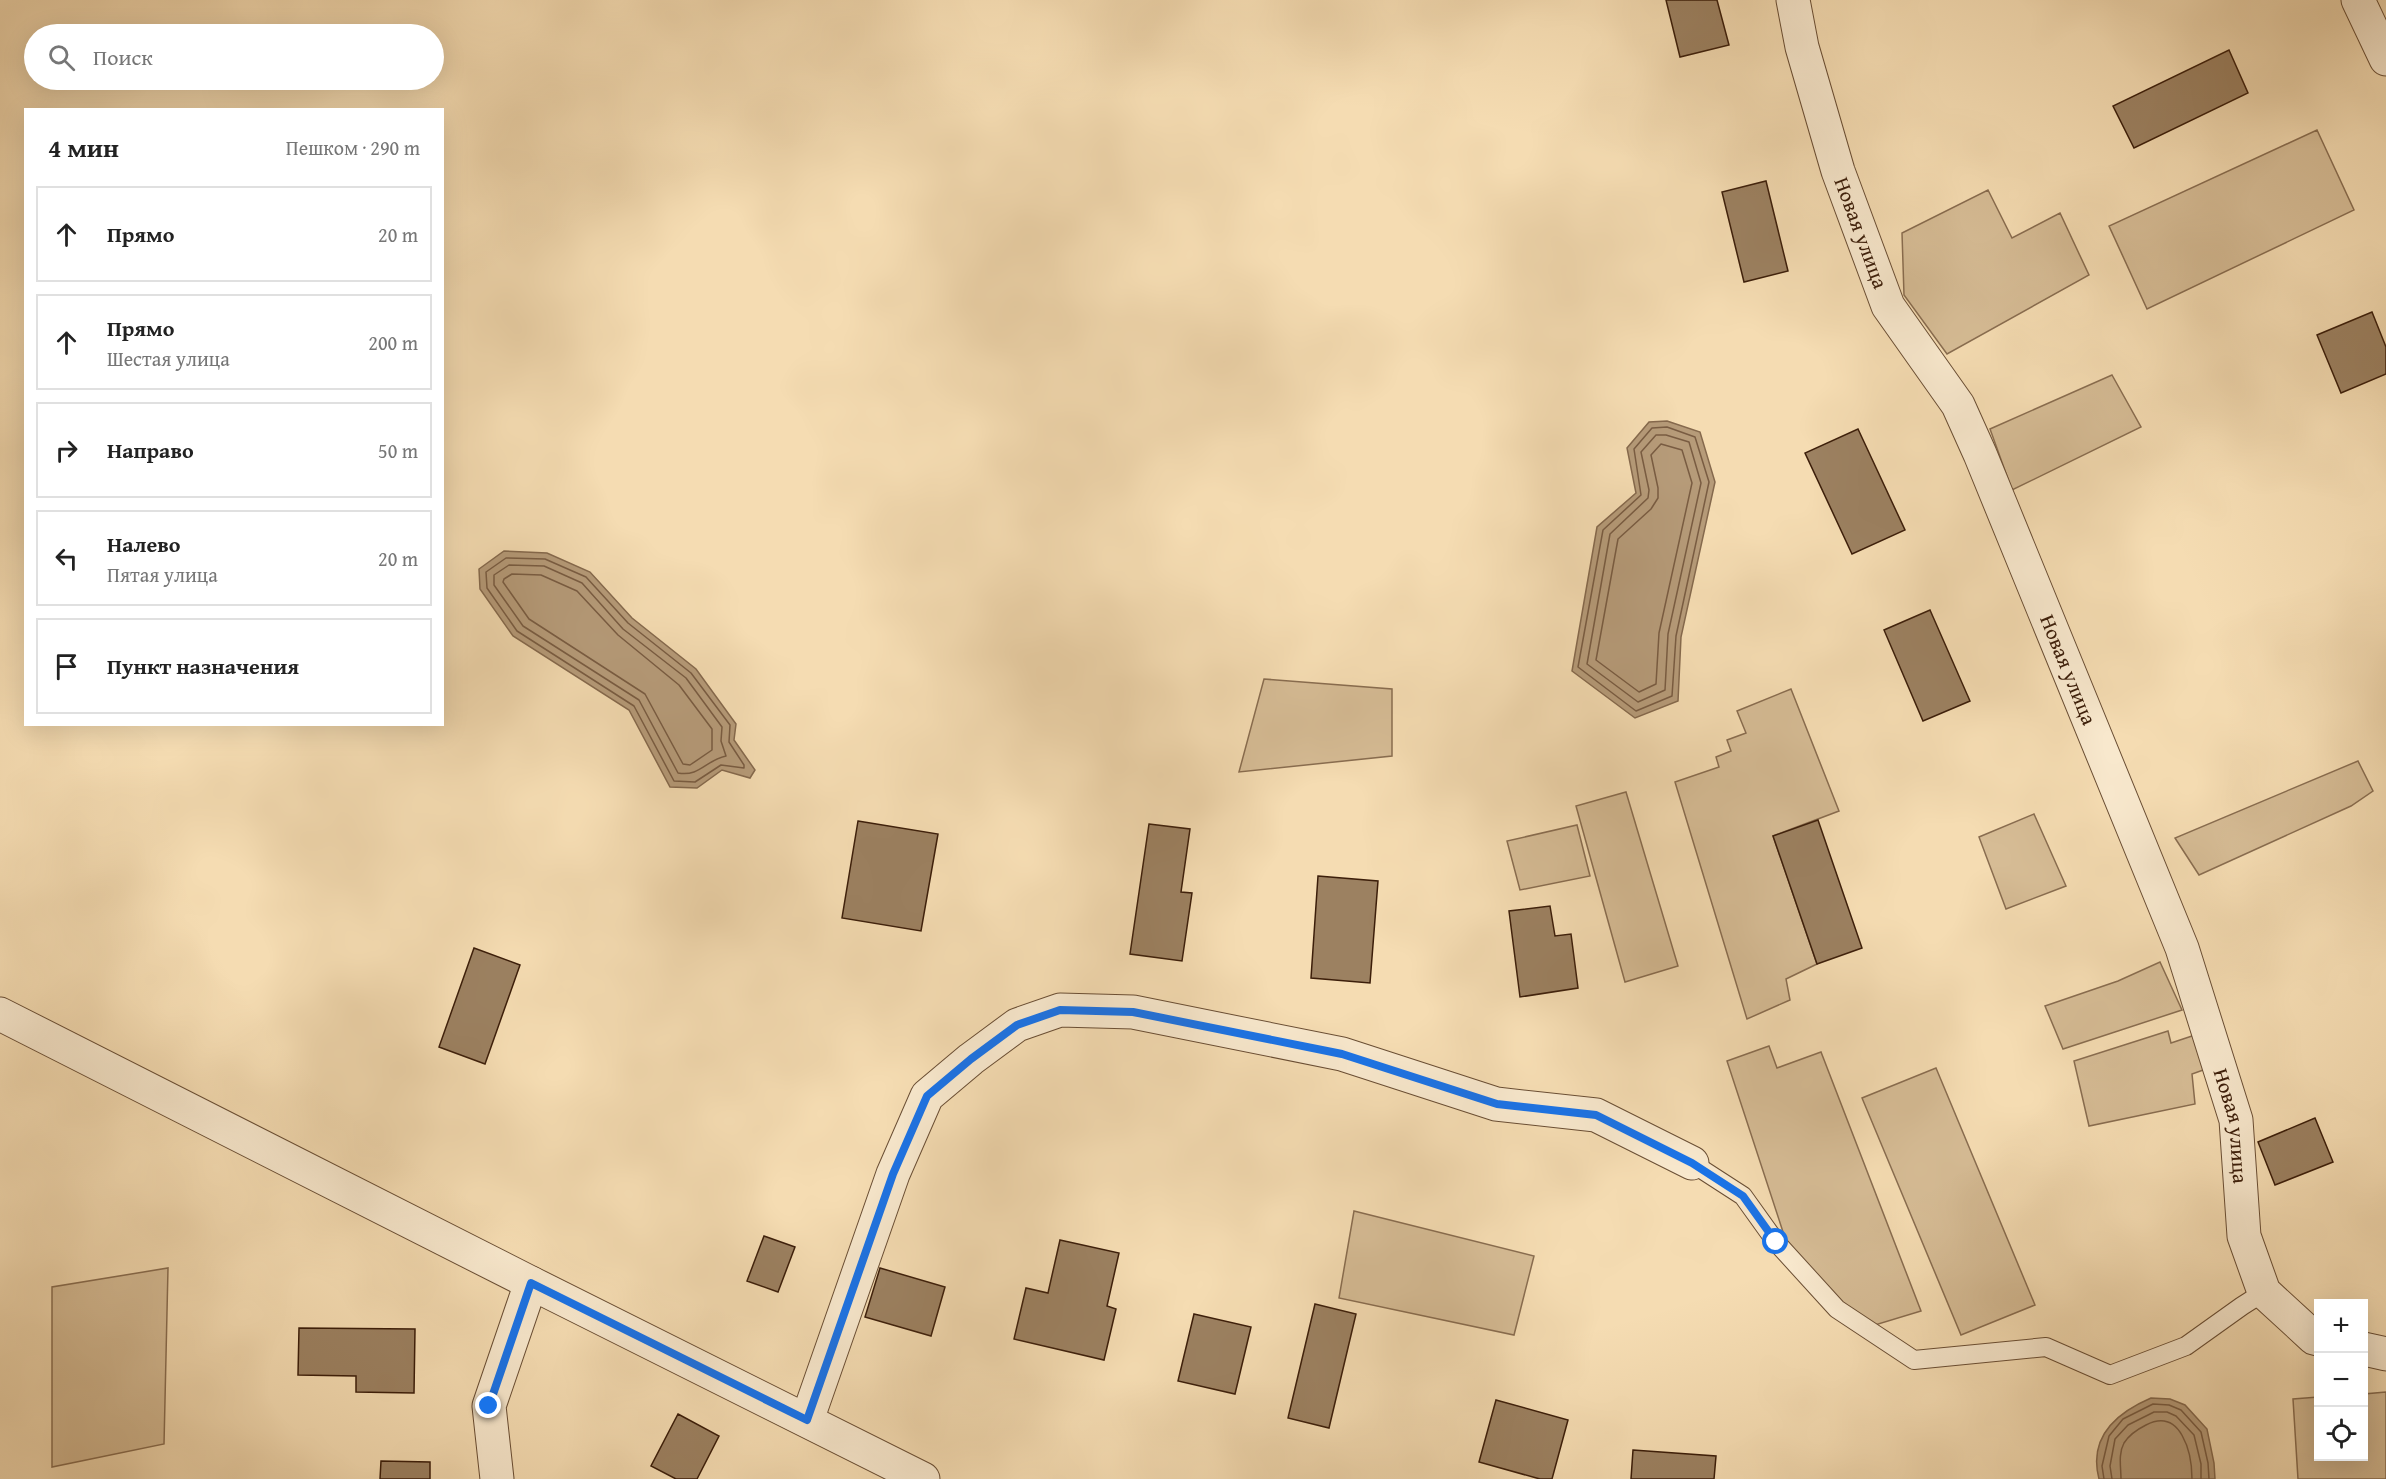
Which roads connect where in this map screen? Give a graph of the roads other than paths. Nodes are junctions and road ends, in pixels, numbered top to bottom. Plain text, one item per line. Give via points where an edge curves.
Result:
1 (1793, 0) edge
2 (2358, 0) edge
3 (2386, 59) edge
4 (0, 1014) edge
5 (1692, 1163) joint
6 (531, 1283) junction
7 (2264, 1292) junction
8 (2314, 1338) edge
9 (2368, 1350) edge
10 (2386, 1354) edge
11 (807, 1420) junction
12 (497, 1479) edge
13 (923, 1479) edge

1 - 7 street, Новая улица via 1802,47 1838,171 1888,306 1958,405 2182,948 2236,1120 2244,1236
2 - 3 street
4 - 6 street
5 - 7 lane via 1743,1196 1776,1242 1837,1309 1914,1360 2046,1347 2110,1375 2186,1346
5 - 11 street via 1596,1115 1497,1104 1342,1054 1145,1014 1060,1010 1017,1025 927,1096 893,1174
6 - 11 street
6 - 12 street via 489,1406
7 - 8 street, Новая улица
9 - 10 street
11 - 13 street

